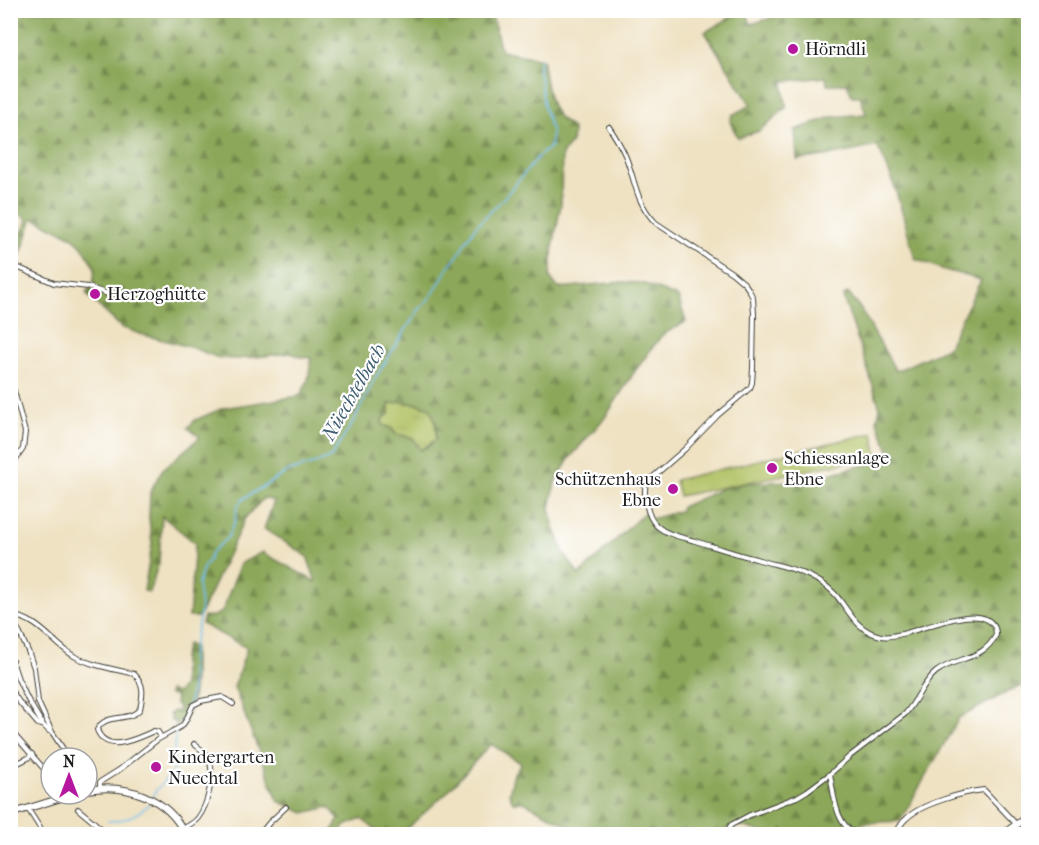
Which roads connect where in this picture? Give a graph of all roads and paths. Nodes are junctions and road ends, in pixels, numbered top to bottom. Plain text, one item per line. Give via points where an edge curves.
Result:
1 (609, 127) dead end
2 (10, 264) edge
3 (111, 295) dead end
4 (10, 376) edge
5 (10, 466) edge
6 (11, 615) edge
7 (10, 655) edge
8 (10, 689) edge
9 (233, 704) dead end
10 (43, 725) junction
11 (10, 730) edge
12 (52, 732) junction
13 (161, 737) junction
14 (194, 744) dead end
15 (61, 746) edge
16 (32, 754) junction
17 (39, 762) edge
18 (10, 767) edge
19 (830, 774) junction
20 (100, 788) joint
21 (39, 805) edge
22 (286, 807) dead end
23 (28, 808) junction
24 (78, 809) dead end
25 (10, 814) edge
26 (1029, 816) edge
27 (1016, 824) junction
28 (184, 832) edge
29 (40, 834) edge
30 (108, 834) edge
31 (260, 834) edge
32 (725, 834) edge
33 (858, 834) edge
34 (896, 834) edge
35 (1003, 834) edge

1 - 19 street via 626,156 648,216 732,273 753,298 750,388 646,483 645,496 655,525 668,533 800,571 822,582 864,629 882,637 961,617 985,618 994,626 996,635 987,649 935,672 905,714
2 - 3 street via 54,283 88,287
4 - 5 street via 25,432 23,448
6 - 12 street via 34,668 38,702
6 - 13 street via 22,617 84,661 134,674 140,680 140,709 131,716 100,724 97,730 103,738 123,743 154,731
7 - 10 street
8 - 10 street via 38,724
9 - 13 street via 222,698 201,701 193,705 182,726
10 - 12 street
11 - 16 street
12 - 15 street
13 - 20 street via 100,782
14 - 28 street via 208,758 211,780 204,808
16 - 17 street
16 - 18 street
19 - 32 street via 797,797 731,825
19 - 33 street via 842,821
20 - 28 street via 131,790 148,796 172,815
21 - 23 street
22 - 31 street
23 - 25 street
23 - 29 street
24 - 30 street
26 - 27 street
27 - 34 street via 984,790 917,811
27 - 35 street

